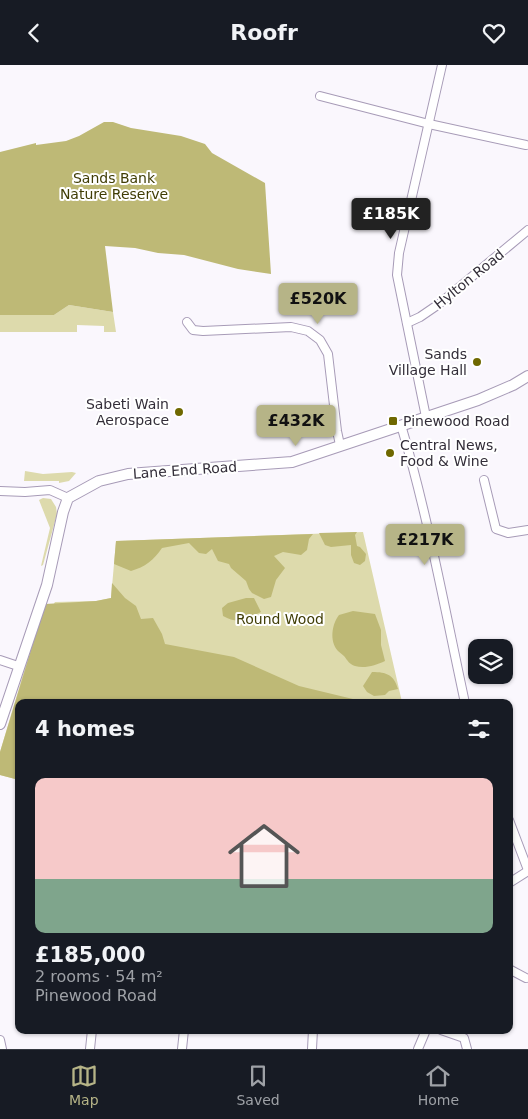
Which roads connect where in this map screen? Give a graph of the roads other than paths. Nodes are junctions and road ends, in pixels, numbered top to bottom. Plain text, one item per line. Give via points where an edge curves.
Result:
1 (442, 65) edge
2 (320, 96) dead end
3 (429, 124) junction
4 (526, 145) dead end
5 (528, 230) edge
6 (187, 322) dead end
7 (407, 323) junction
8 (528, 376) edge
9 (426, 417) junction
10 (400, 425) junction
11 (340, 445) junction
12 (484, 480) dead end
13 (0, 491) edge
14 (68, 498) junction
15 (528, 530) edge
16 (0, 660) edge
17 (18, 665) junction
18 (464, 699) edge
19 (0, 724) edge
20 (513, 831) edge
21 (528, 870) edge
22 (513, 880) edge
23 (513, 971) edge
24 (526, 978) dead end
25 (92, 1034) edge
26 (184, 1034) edge
27 (313, 1034) edge
28 (424, 1034) edge
29 (452, 1034) edge
30 (0, 1040) edge
31 (2, 1049) edge
32 (90, 1049) edge
33 (182, 1049) edge
34 (312, 1049) edge
35 (418, 1049) edge
36 (467, 1049) edge

1 - 3 street
2 - 3 street
3 - 4 street
3 - 7 street via 399,253 397,275
5 - 7 street, Hylton Road via 439,304
6 - 11 street via 193,330 203,331 291,327 308,331 320,340 328,354
7 - 9 street
8 - 9 street, Lane End Road via 478,400
9 - 10 street, Lane End Road
10 - 11 street, Lane End Road
10 - 18 street via 436,564
11 - 14 street, Lane End Road via 292,462 128,474 99,481
12 - 15 street via 496,529 508,533
13 - 14 street via 50,490
14 - 17 street via 46,585
16 - 17 street
17 - 19 street
20 - 21 street
21 - 22 street
23 - 24 street
25 - 32 street
26 - 33 street
27 - 34 street
28 - 35 street
29 - 36 street via 464,1038
30 - 31 street

